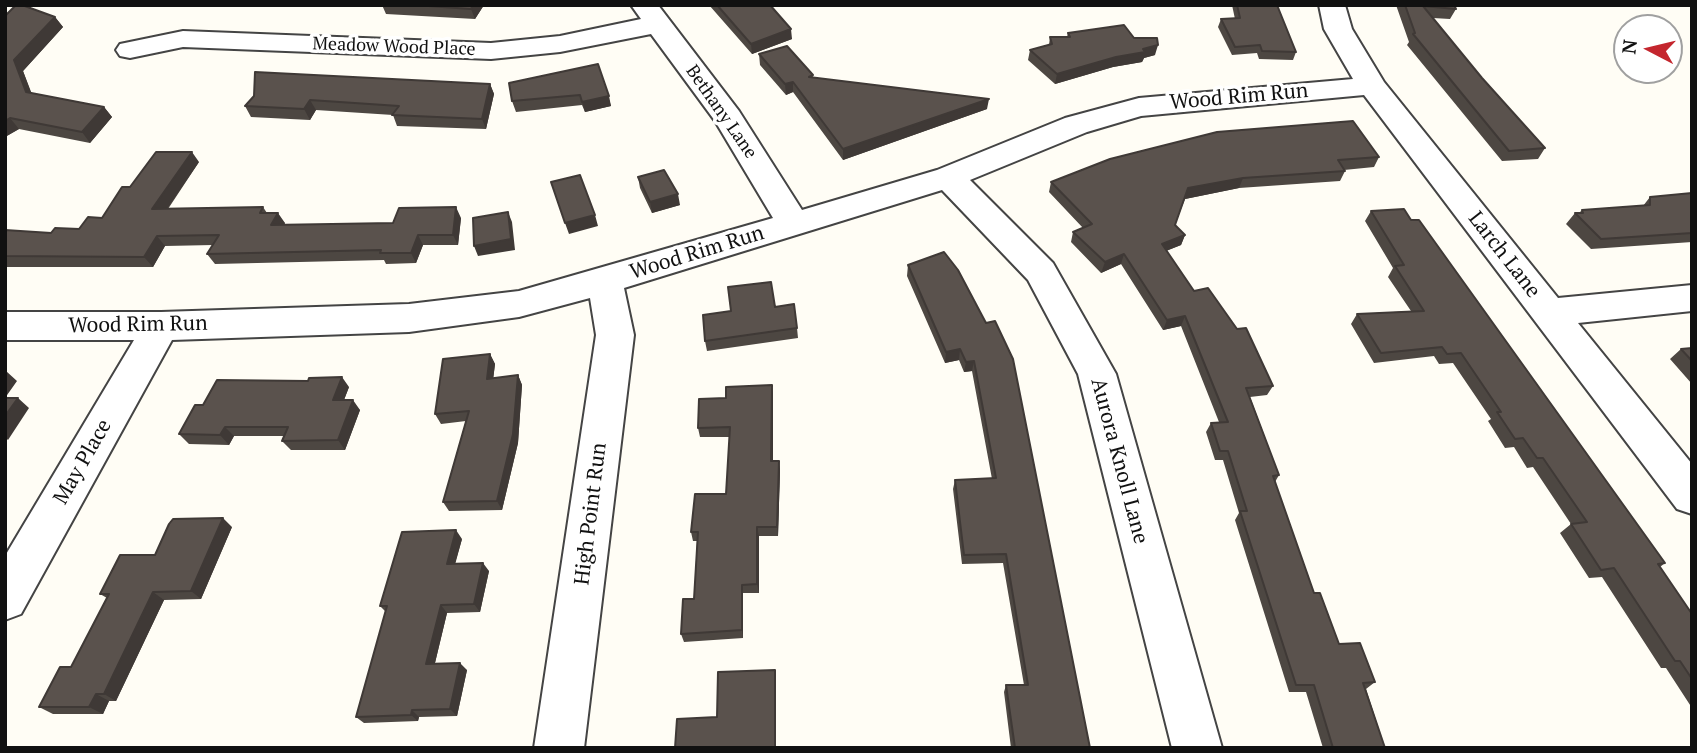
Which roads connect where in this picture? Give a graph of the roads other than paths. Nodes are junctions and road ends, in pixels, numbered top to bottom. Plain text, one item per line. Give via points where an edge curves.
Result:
1 (1332, 5) edge
2 (651, 15) edge
3 (130, 50) dead end
4 (1372, 86) junction
5 (948, 177) junction
6 (793, 223) junction
7 (605, 281) junction
8 (1692, 298) edge
9 (1548, 312) junction
10 (5, 326) edge
11 (161, 326) junction
12 (1692, 496) edge
13 (5, 599) edge
14 (559, 748) edge
15 (1197, 748) edge

1 - 4 street, Larch Lane via 1338,29
2 - 3 street, Meadow Wood Place via 561,44 491,51 183,39
2 - 6 street, Bethany Lane via 728,118
4 - 5 street, Wood Rim Run via 1139,107 1076,125
4 - 9 street, Larch Lane
5 - 6 street, Wood Rim Run
5 - 15 street, Aurora Knoll Lane via 1041,272 1097,374
6 - 7 street, Wood Rim Run
7 - 11 street, Wood Rim Run via 519,304 410,318
7 - 14 street, High Point Run via 615,335
8 - 9 street
9 - 12 street, Larch Lane
10 - 11 street, Wood Rim Run
11 - 13 street, May Place

